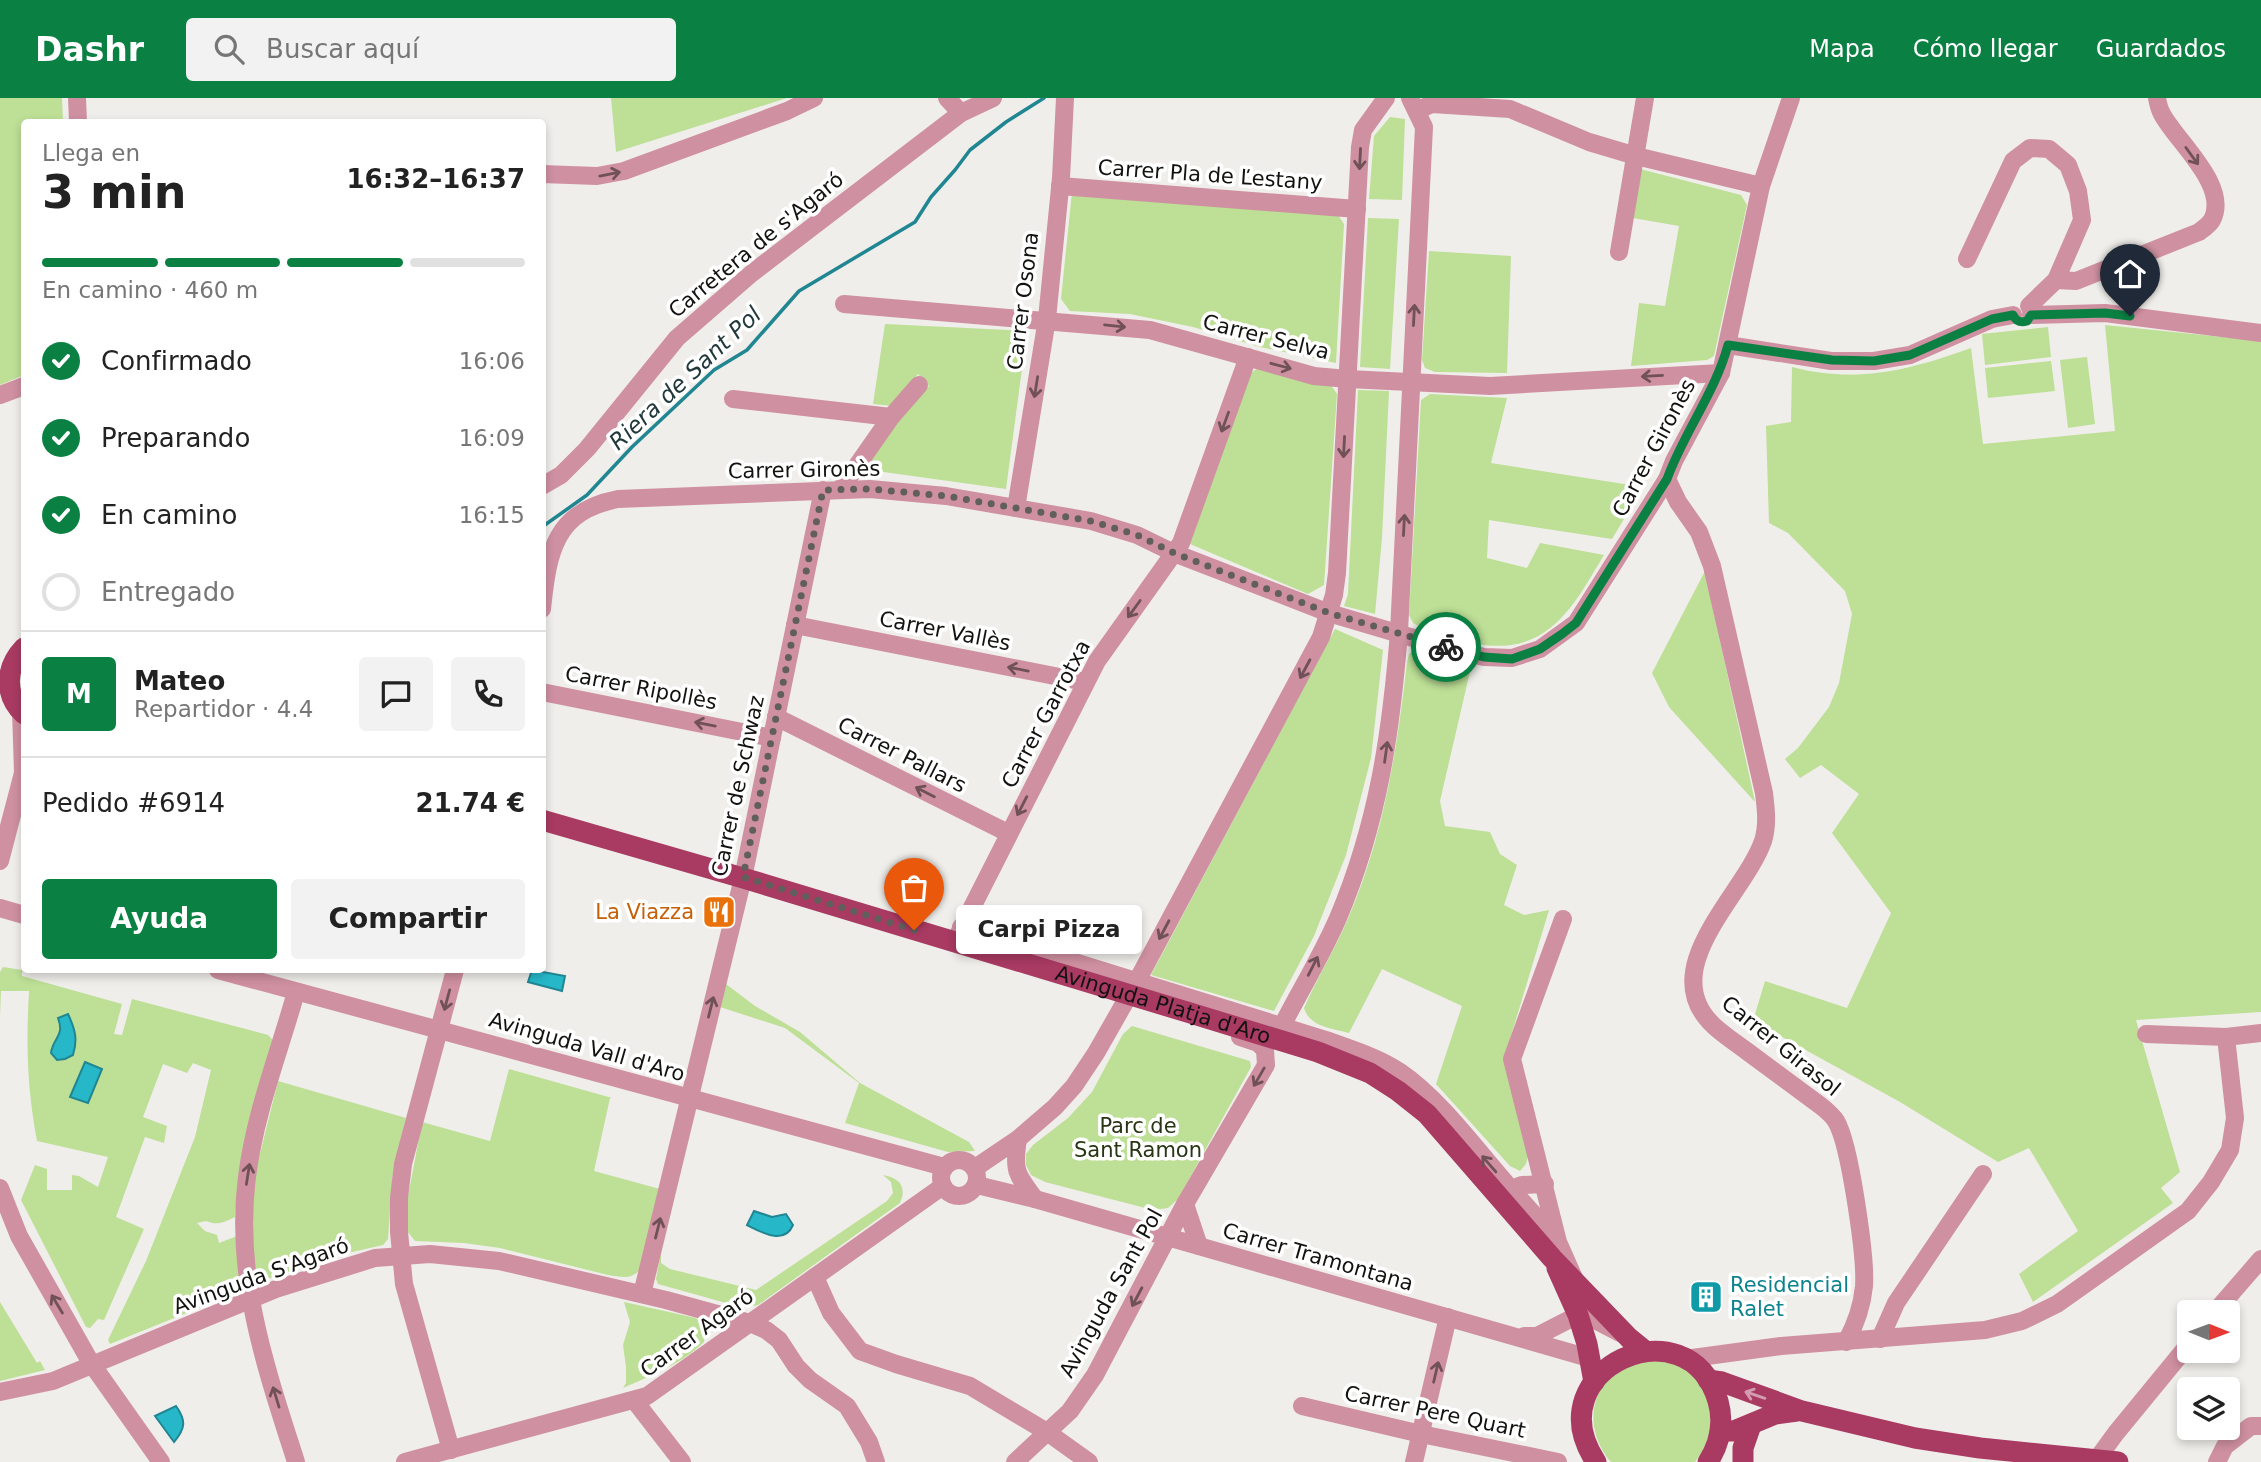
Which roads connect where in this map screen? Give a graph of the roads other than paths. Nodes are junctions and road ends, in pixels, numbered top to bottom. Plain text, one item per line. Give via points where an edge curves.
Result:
1 (77, 98) edge
2 (814, 98) edge
3 (947, 98) edge
4 (993, 98) edge
5 (1065, 98) edge
6 (1386, 98) edge
7 (1644, 98) edge
8 (1791, 98) edge
9 (2157, 98) edge
10 (1414, 104) edge
11 (961, 113) junction
12 (78, 119) edge
13 (1636, 156) junction
14 (546, 174) edge
15 (1059, 186) junction
16 (1761, 186) junction
17 (1357, 209) junction
18 (1619, 252) dead end
19 (1967, 259) dead end
20 (2056, 281) junction
21 (844, 304) dead end
22 (2030, 311) junction
23 (1047, 319) junction
24 (2261, 333) edge
25 (1728, 345) junction
26 (1248, 357) junction
27 (1721, 373) junction
28 (1348, 379) junction
29 (1411, 383) junction
30 (919, 385) dead end
31 (21, 387) edge
32 (0, 395) edge
33 (733, 399) dead end
34 (891, 416) junction
35 (1667, 479) junction
36 (546, 484) edge
37 (832, 490) junction
38 (1016, 508) junction
39 (1174, 553) junction
40 (546, 572) edge
41 (1329, 613) junction
42 (795, 625) junction
43 (1399, 632) junction
44 (14, 652) edge
45 (1085, 682) junction
46 (5, 686) edge
47 (546, 693) edge
48 (21, 710) edge
49 (776, 718) junction
50 (772, 738) junction
51 (21, 781) edge
52 (546, 821) edge
53 (1008, 834) junction
54 (0, 860) edge
55 (743, 877) junction
56 (0, 907) edge
57 (21, 914) edge
58 (1563, 919) dead end
59 (958, 935) junction
60 (229, 973) edge
61 (454, 973) edge
62 (1133, 988) junction
63 (296, 992) junction
64 (1187, 1012) junction
65 (1282, 1026) junction
66 (437, 1030) junction
67 (2261, 1033) edge
68 (2146, 1034) dead end
69 (2226, 1037) junction
70 (689, 1099) junction
71 (1018, 1139) junction
72 (944, 1167) junction
73 (1983, 1174) dead end
74 (976, 1177) junction
75 (1545, 1184) junction
76 (943, 1186) junction
77 (0, 1188) edge
78 (1511, 1189) junction
79 (1035, 1199) junction
80 (1185, 1204) junction
81 (1169, 1237) junction
82 (1199, 1246) junction
83 (1555, 1250) junction
84 (401, 1256) junction
85 (2261, 1259) edge
86 (815, 1277) junction
87 (1569, 1282) junction
88 (642, 1294) junction
89 (250, 1300) junction
90 (2225, 1300) edge
91 (1578, 1315) junction
92 (1448, 1317) junction
93 (750, 1323) junction
94 (1559, 1325) junction
95 (1517, 1337) junction
96 (1880, 1339) junction
97 (1846, 1342) junction
98 (1637, 1345) junction
99 (1725, 1352) junction
100 (1589, 1358) junction
101 (1685, 1359) junction
102 (2177, 1359) edge
103 (91, 1363) junction
104 (1707, 1378) junction
105 (1594, 1382) junction
106 (0, 1392) edge
107 (634, 1400) junction
108 (1302, 1406) dead end
109 (1802, 1411) junction
110 (1751, 1425) junction
111 (2261, 1426) edge
112 (1048, 1432) junction
113 (1421, 1434) junction
114 (1719, 1435) junction
115 (452, 1450) junction
116 (2108, 1460) edge
117 (161, 1462) edge
118 (296, 1462) edge
119 (405, 1462) edge
120 (682, 1462) edge
121 (876, 1462) edge
122 (1015, 1462) edge
123 (1089, 1462) edge
124 (1414, 1462) edge
125 (1558, 1462) edge
126 (1596, 1462) edge
127 (1707, 1462) edge
128 (1742, 1462) edge
129 (2217, 1462) edge

1 - 12 street
14 -> 2 street via 597,176 624,171
3 - 11 street
4 - 11 street, Carretera de s'Agaró
5 - 15 street, Carrer Osona
6 -> 17 street via 1363,130
7 - 13 street
8 - 16 street, Carrer Gironès
9 -> 20 street via 2161,114 2212,188 2215,206 2211,221 2199,232 2076,281
10 - 13 street via 1510,109
29 -> 10 street via 1424,127
11 - 36 street, Carretera de s'Agaró via 752,273 677,338 587,449
13 - 16 street
13 - 18 street
15 - 17 street, Carrer Pla de Ľestany
15 - 23 street, Carrer Osona
16 - 25 street, Carrer Gironès
17 - 28 street
19 - 20 street via 2012,162 2030,148 2049,149 2068,165 2082,220
20 - 22 street
21 - 23 street, Carrer Selva
22 - 24 street via 2105,313
22 - 25 street via 2027,321 2013,315 1992,319 1910,355 1874,361 1832,360
23 -> 26 street, Carrer Selva via 1150,330
23 -> 38 street, Carrer Osona
25 - 27 street, Carrer Gironès
26 -> 28 street, Carrer Selva via 1314,376
26 -> 39 street, Carrer Garrotxa
27 -> 29 street, Carrer Selva via 1490,386
27 - 35 street, Carrer Gironès
28 - 29 street, Carrer Selva
28 -> 41 street via 1336,573
43 -> 29 street
30 - 34 street
31 - 32 street
33 - 34 street
34 - 37 street
35 - 43 street, Carrer Gironès via 1576,623 1540,649 1512,659 1484,657
35 - 97 street, Carrer Girasol via 1699,532 1712,566 1767,815 1755,860 1718,914 1701,952 1692,978 1695,1002 1710,1022 1836,1121 1847,1155 1864,1256 1858,1320
37 - 38 street, Carrer Gironès via 946,496
37 - 40 street, Carrer Gironès via 595,503 575,515 561,532
37 - 42 street, Carrer de Schwaz
38 - 39 street, Carrer Gironès via 1091,521
39 - 41 street, Carrer Gironès
39 -> 45 street, Carrer Garrotxa
41 - 43 street, Carrer Gironès
41 -> 62 street via 1312,655
45 -> 42 street, Carrer Vallès
42 - 49 street, Carrer de Schwaz
65 -> 43 street via 1337,920 1360,859 1383,770
44 - 46 main road
45 -> 53 street, Carrer Garrotxa
46 - 48 main road
50 -> 47 street, Carrer Ripollès
49 - 50 street, Carrer de Schwaz
53 -> 49 street, Carrer Pallars
50 - 55 street, Carrer de Schwaz
51 - 54 street
52 - 55 main road, Avinguda Platja d'Aro
53 - 59 street, Carrer Garrotxa
55 - 59 main road, Avinguda Platja d'Aro
70 -> 55 street, Carrer de Schwaz
56 - 57 street
58 - 75 street via 1512,1059
59 - 62 main road, Avinguda Platja d'Aro
60 - 63 street, Avinguda Vall d'Aro
61 -> 66 street
62 - 64 main road, Avinguda Platja d'Aro
62 - 65 street
62 - 71 street via 1074,1086
63 - 66 street, Avinguda Vall d'Aro
89 -> 63 street via 243,1222 247,1175 260,1111
64 -> 80 street, Avinguda Sant Pol via 1201,1025 1258,1043 1267,1056
64 - 83 main road, Avinguda Platja d'Aro via 1349,1063 1398,1091 1426,1114
78 -> 65 street via 1440,1109 1399,1071
66 - 70 street, Avinguda Vall d'Aro
66 - 84 street via 403,1164 398,1198
67 - 69 street
68 - 69 street
69 - 96 street via 2235,1118 2230,1150 2188,1211 2057,1304 2022,1321 1985,1330
70 - 72 street, Avinguda Vall d'Aro
88 -> 70 street, Carrer de Schwaz
71 - 74 street
71 - 79 street via 1014,1164
72 - 74 street via 962,1160
72 - 76 street
73 - 96 street via 1896,1303
74 - 76 street via 970,1193 960,1196
74 - 79 street, Carrer Tramontana
75 - 78 street
75 - 83 street
76 - 86 street, Carrer Agaró
103 -> 77 street via 19,1236
78 - 83 street
79 - 81 street, Carrer Tramontana
80 - 81 street, Avinguda Sant Pol
80 - 82 street, Avinguda Sant Pol
81 - 82 street, Carrer Tramontana
81 -> 112 street, Avinguda Sant Pol via 1095,1375 1070,1411
82 - 92 street, Carrer Tramontana
83 - 87 main road, Avinguda Platja d'Aro
84 - 88 street, Avinguda S'Agaró via 499,1261
84 - 89 street, Avinguda S'Agaró via 375,1258
84 - 115 street via 404,1284
85 - 90 street
86 - 93 street, Carrer Agaró
86 - 112 street via 831,1313 860,1351 970,1386
87 - 91 main road
87 - 94 street
87 - 98 main road, Avinguda Platja d'Aro
88 - 93 street, Avinguda S'Agaró
89 - 103 street, Avinguda S'Agaró
118 -> 89 street
91 - 94 street
91 - 98 street
91 - 100 main road
92 - 95 street, Carrer Tramontana
113 -> 92 street
93 - 107 street, Carrer Agaró via 648,1396
93 - 121 street, Avinguda S'Agaró via 779,1340 810,1380 847,1406
94 - 95 street via 1537,1336
95 - 100 street, Carrer Tramontana
96 - 97 street
97 - 99 street
98 - 101 main road
98 - 105 main road
99 - 101 street
99 - 104 street via 1713,1361
100 - 105 main road
101 - 104 main road
102 - 116 street via 2116,1433
103 - 106 street, Avinguda S'Agaró via 53,1381
103 - 117 street
109 -> 104 main road
104 - 114 main road via 1720,1407
105 - 126 main road via 1584,1403 1583,1425 1587,1447
107 - 115 street, Carrer Agaró
107 - 120 street
108 - 113 street, Carrer Pere Quart
109 - 110 main road via 1775,1413
109 - 116 main road via 1941,1442
110 - 114 main road
110 - 128 main road
111 - 129 street via 2251,1426 2225,1446
112 - 122 street, Avinguda Sant Pol
112 - 123 street
113 - 124 street
113 - 125 street, Carrer Pere Quart
114 - 127 main road
114 - 128 main road via 1735,1448
115 - 119 street, Carrer Agaró

